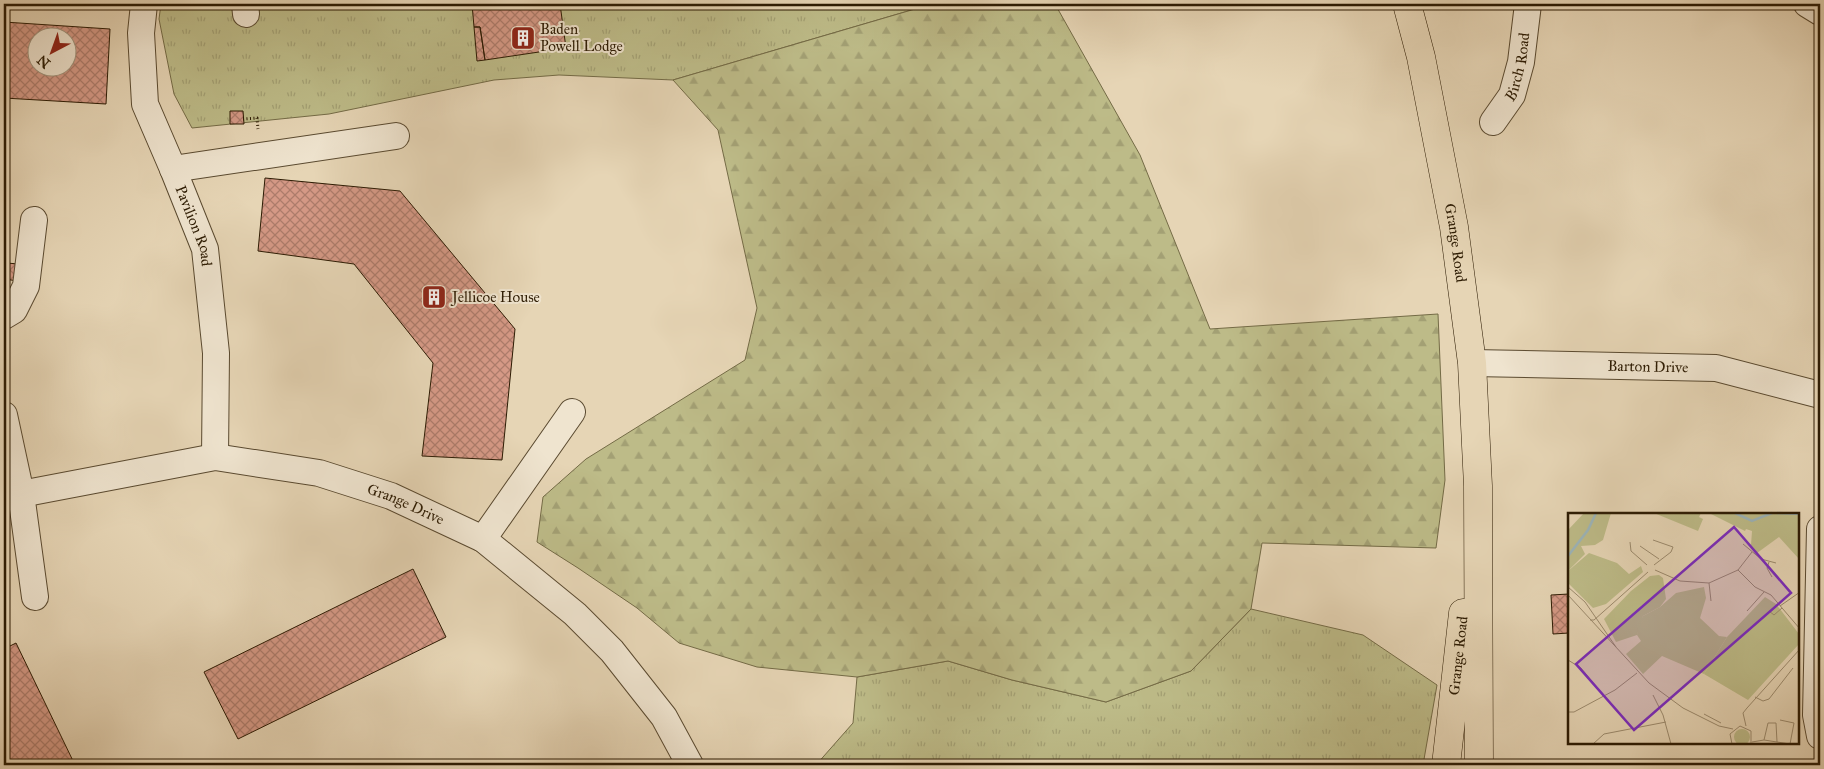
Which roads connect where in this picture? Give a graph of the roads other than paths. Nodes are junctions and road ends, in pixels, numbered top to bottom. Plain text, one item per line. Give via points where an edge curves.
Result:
1 (1407, 4) edge
2 (1528, 4) edge
3 (1807, 4) edge
4 (143, 6) edge
5 (1820, 12) edge
6 (1493, 122) dead end
7 (396, 136) dead end
8 (173, 169) junction
9 (34, 220) dead end
10 (4, 316) edge
11 (1472, 363) junction
12 (1820, 395) edge
13 (572, 412) dead end
14 (4, 415) edge
15 (215, 457) junction
16 (1478, 486) junction
17 (21, 494) junction
18 (1820, 529) edge
19 (483, 539) junction
20 (35, 597) dead end
21 (1820, 736) edge
22 (690, 765) edge
23 (1446, 765) edge
24 (1479, 765) edge

1 - 11 main road, Grange Road via 1421,57 1454,227
2 - 6 street, Birch Road via 1521,62 1512,95
3 - 5 street
4 - 8 street, Pavilion Road via 140,33 145,104
7 - 8 street
8 - 15 street, Pavilion Road via 205,249 216,353
9 - 10 street via 26,286 14,310
11 - 12 street, Barton Drive via 1716,368
11 - 16 main road, Grange Road
13 - 19 street
14 - 17 street
15 - 17 street, Grange Drive
15 - 19 street, Grange Drive via 319,473 390,496
16 - 23 main road, Grange Road
16 - 24 main road, Grange Road
17 - 20 street
18 - 21 street via 1816,715
19 - 22 street, Grange Drive via 574,614 612,651 664,717

